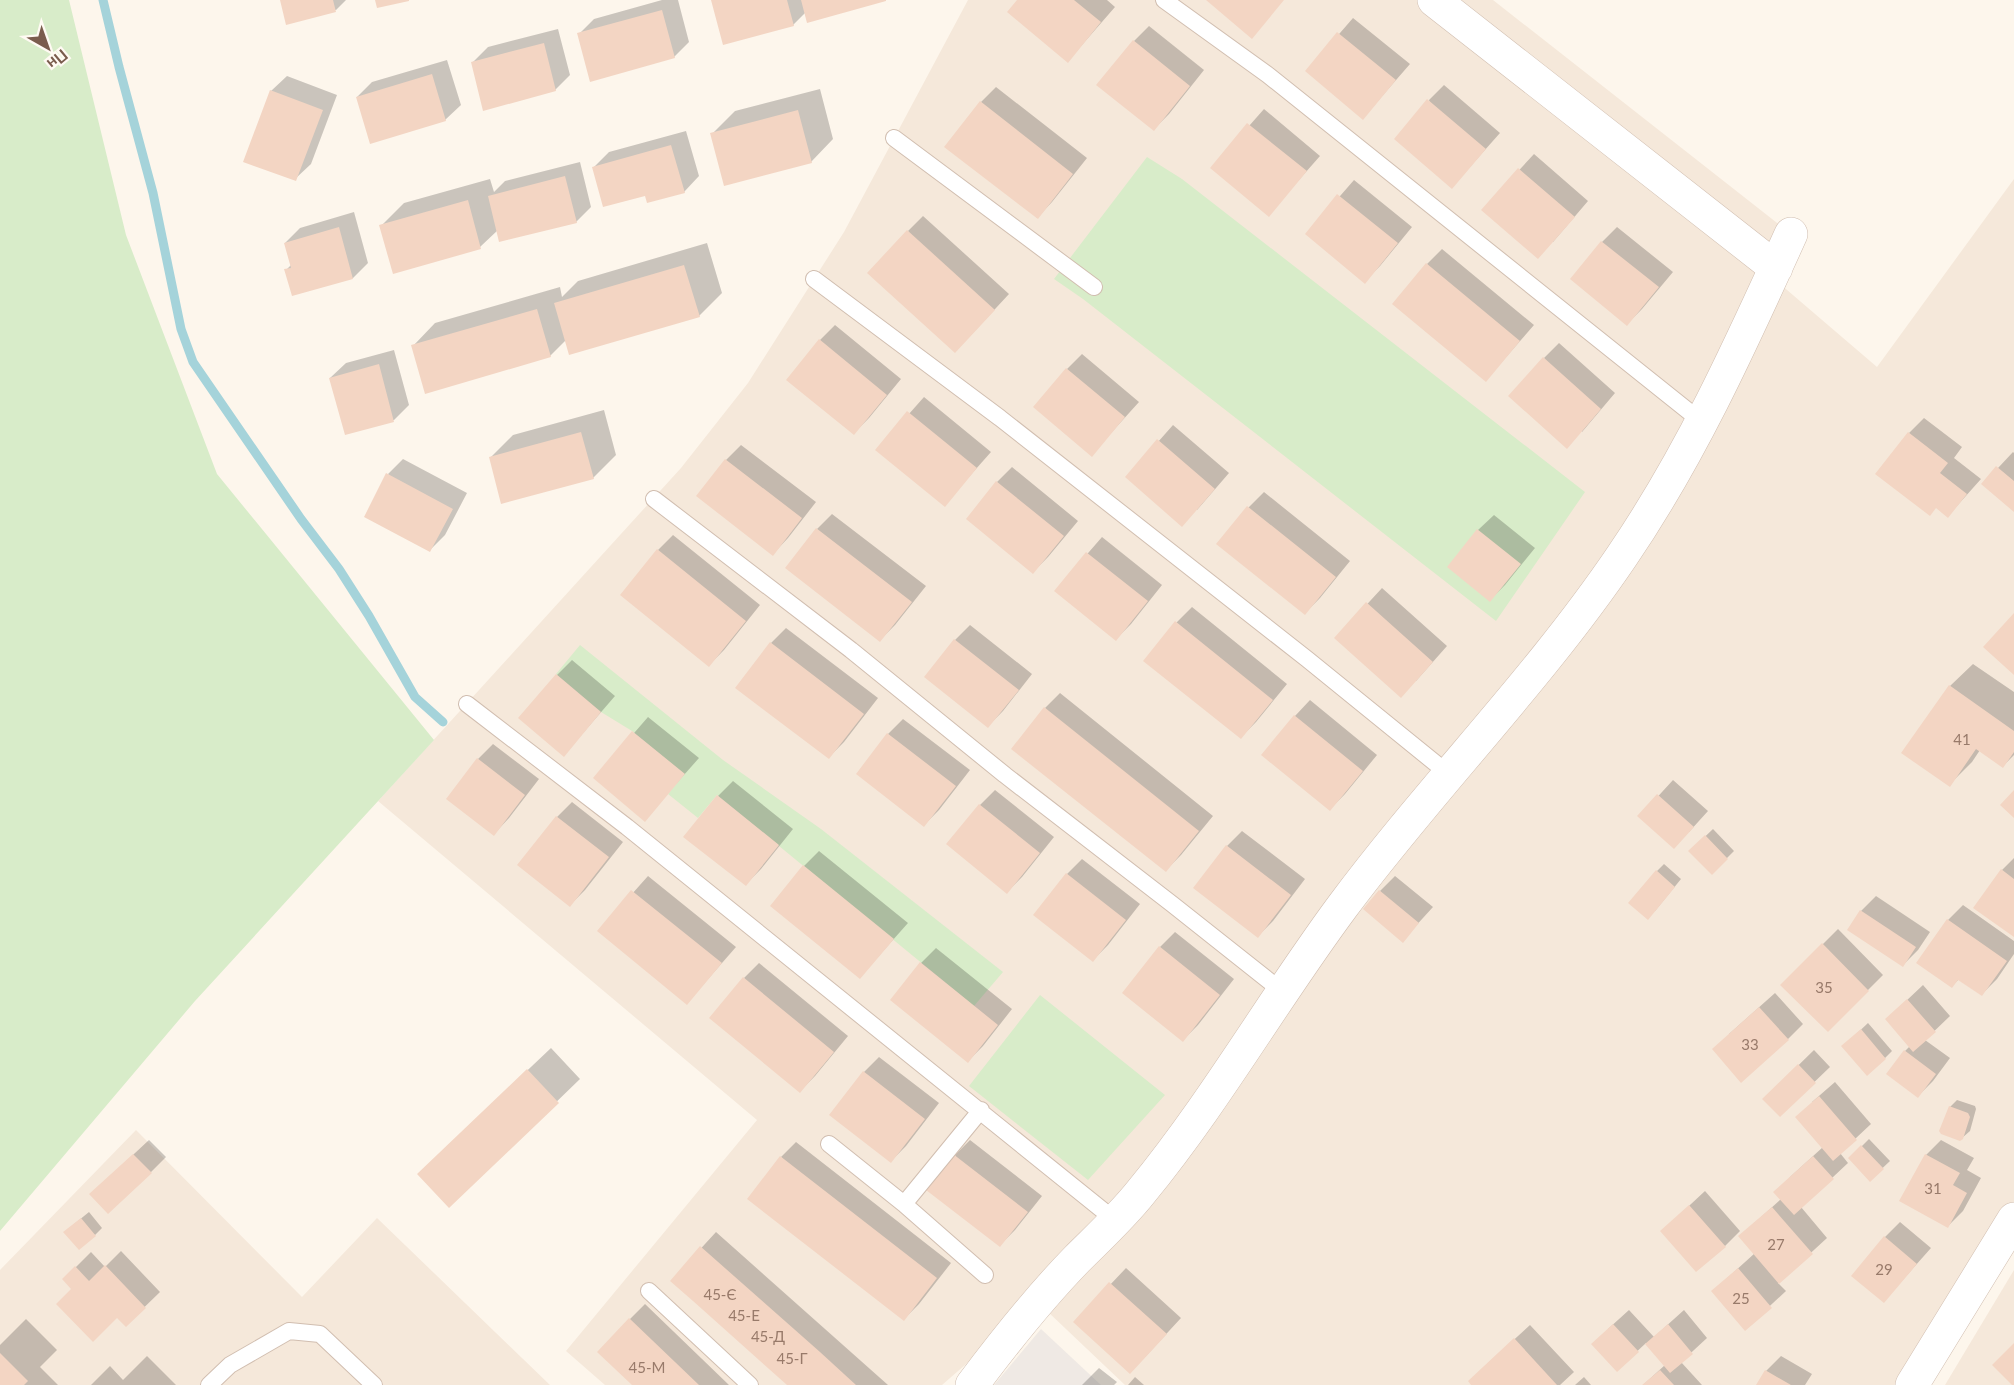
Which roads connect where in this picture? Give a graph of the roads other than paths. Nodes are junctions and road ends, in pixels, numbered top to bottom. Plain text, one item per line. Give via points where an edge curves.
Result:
1 (1164, 0) edge
2 (1434, 0) edge
3 (894, 138) dead end
4 (1791, 234) dead end
5 (1776, 268) junction
6 (814, 279) dead end
7 (1094, 287) dead end
8 (1702, 422) junction
9 (654, 499) dead end
10 (467, 704) dead end
11 (1450, 774) junction
12 (1282, 992) junction
13 (981, 1110) junction
14 (829, 1144) dead end
15 (904, 1204) junction
16 (2014, 1219) edge
17 (1116, 1221) junction
18 (985, 1275) dead end
19 (649, 1291) dead end
20 (209, 1385) edge
21 (374, 1385) edge
22 (750, 1385) edge
23 (972, 1385) edge
24 (1912, 1385) edge

1 - 8 lane via 1268,75
2 - 5 street
3 - 7 lane
4 - 5 street
5 - 8 street
6 - 11 lane via 1019,432
8 - 11 street via 1623,555 1578,617
9 - 12 lane
10 - 13 lane
11 - 12 street via 1383,854
12 - 17 street via 1168,1159
13 - 15 lane
13 - 17 lane
14 - 15 lane
15 - 18 lane
16 - 24 street
17 - 23 street via 1048,1290
19 - 22 lane
20 - 21 lane via 230,1365 289,1331 320,1334

